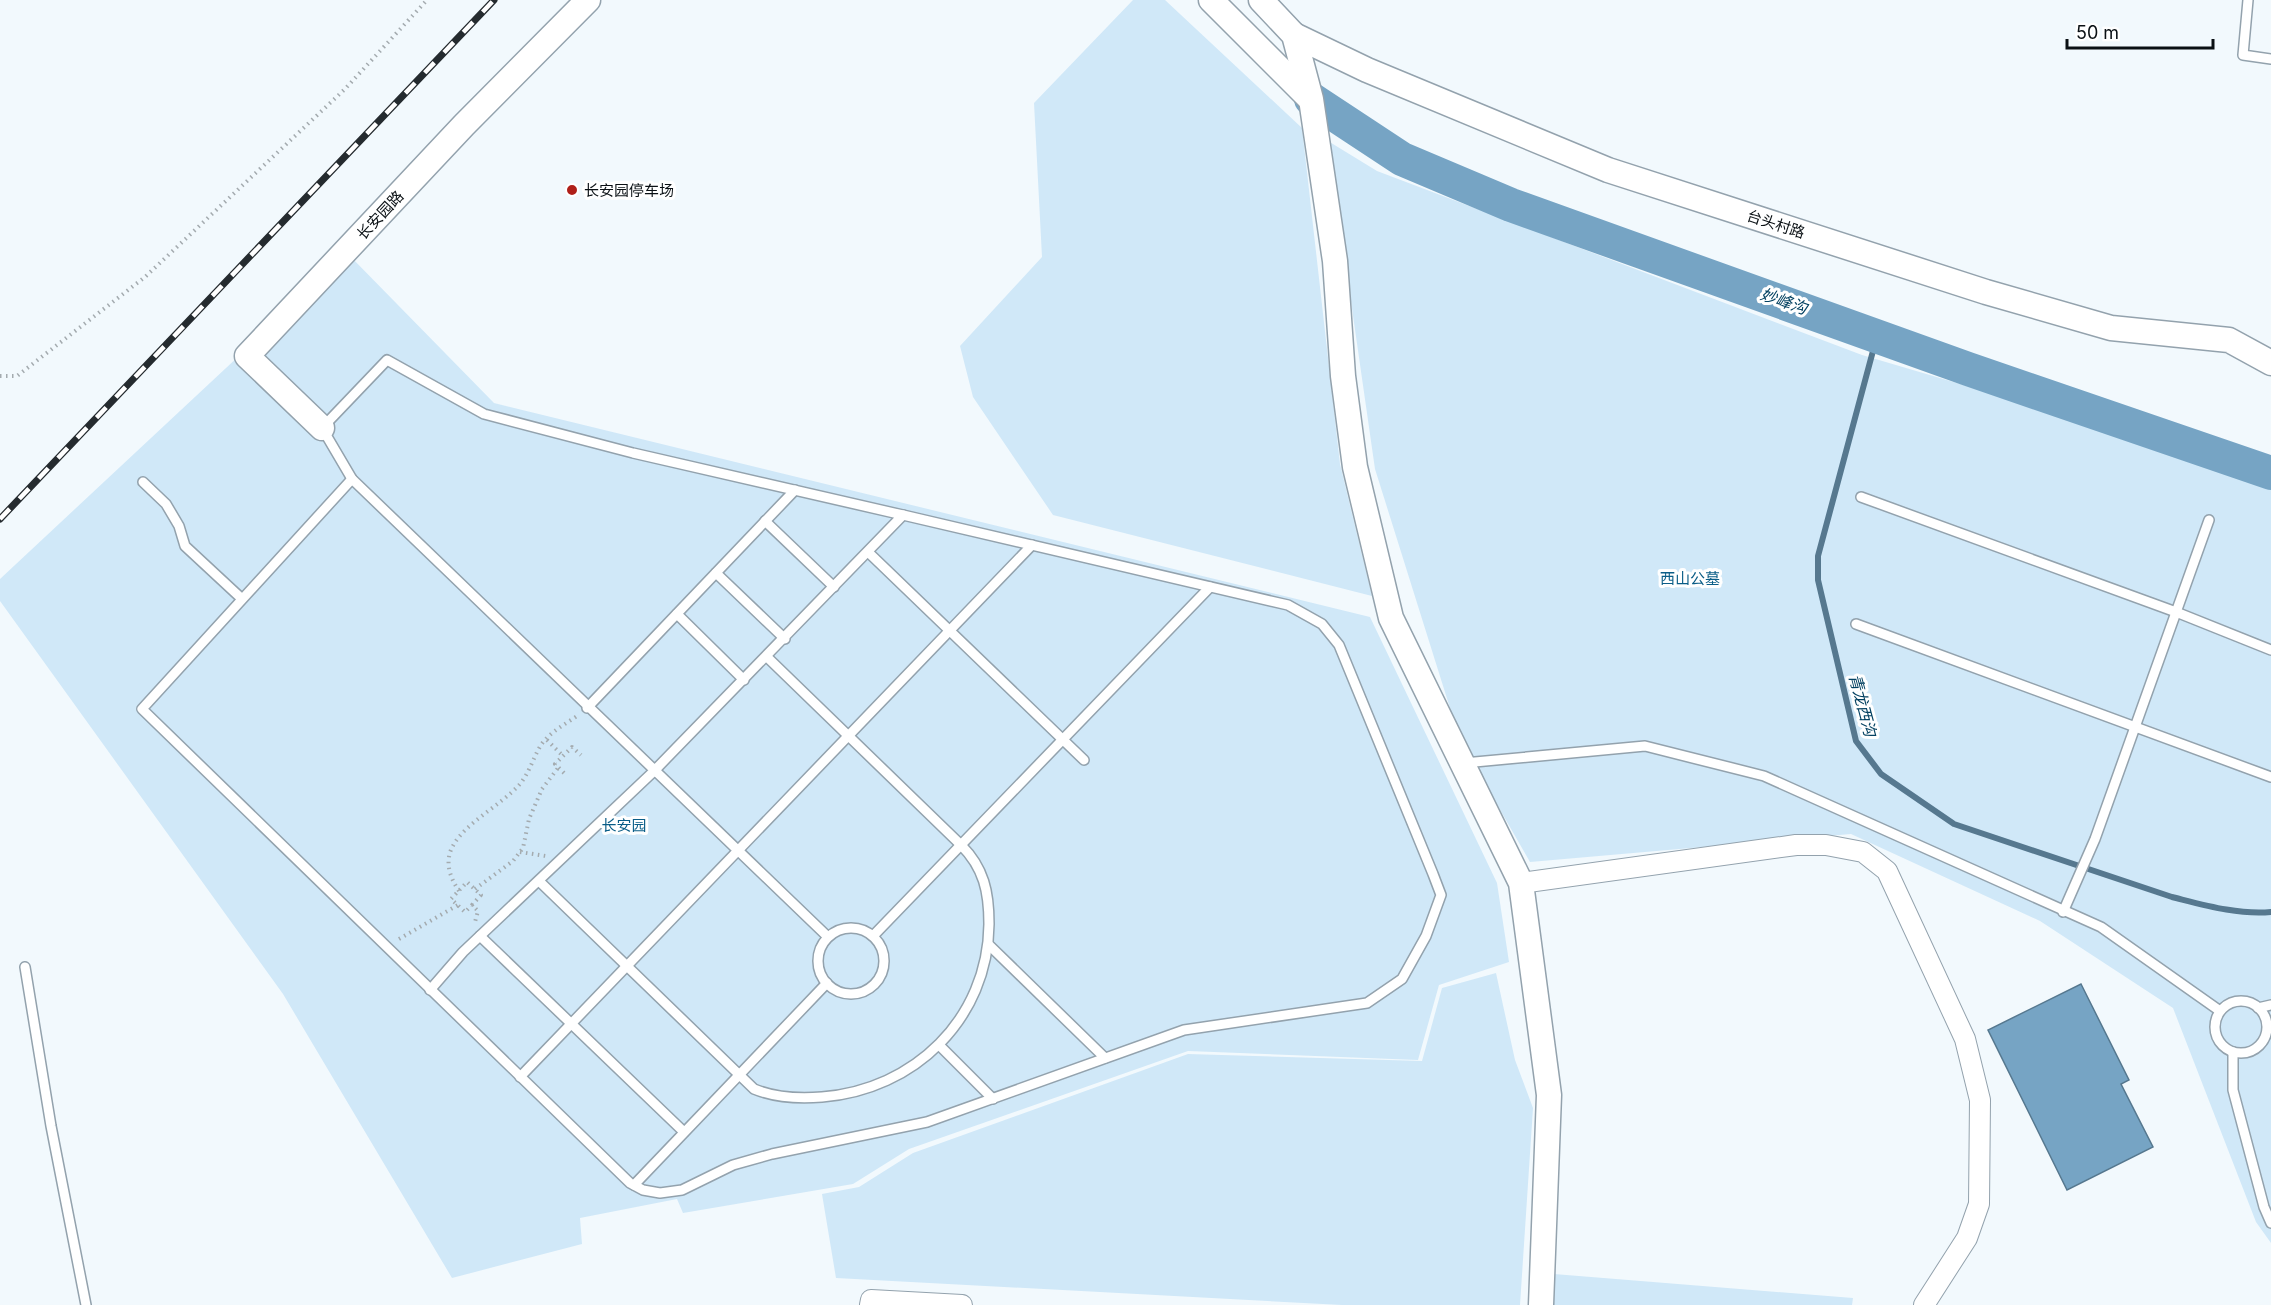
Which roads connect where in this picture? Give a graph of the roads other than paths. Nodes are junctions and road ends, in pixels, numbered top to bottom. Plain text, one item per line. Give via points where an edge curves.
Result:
1 (588, 0) edge
2 (1211, 0) edge
3 (1261, 0) edge
4 (2248, 0) edge
5 (1294, 35) junction
6 (2271, 59) edge
7 (1311, 99) junction
8 (2271, 363) edge
9 (322, 428) junction
10 (352, 479) junction
11 (143, 482) dead end
12 (795, 490) junction
13 (1861, 497) dead end
14 (903, 515) junction
15 (2209, 520) dead end
16 (765, 522) junction
17 (1032, 545) junction
18 (868, 552) junction
19 (716, 573) junction
20 (834, 587) junction
21 (1210, 587) junction
22 (241, 598) junction
23 (2176, 612) junction
24 (677, 614) junction
25 (1856, 624) dead end
26 (950, 631) junction
27 (784, 639) junction
28 (2271, 650) edge
29 (766, 657) junction
30 (744, 680) junction
31 (587, 708) junction
32 (2135, 727) junction
33 (848, 736) junction
34 (1063, 740) junction
35 (1084, 760) dead end
36 (1462, 763) junction
37 (653, 772) junction
38 (2271, 777) edge
39 (961, 845) junction
40 (737, 852) junction
41 (539, 880) junction
42 (1521, 883) junction
43 (2063, 912) junction
44 (480, 936) junction
45 (873, 936) junction
46 (828, 937) junction
47 (988, 945) junction
48 (25, 966) dead end
49 (627, 966) junction
50 (827, 983) junction
51 (430, 990) junction
52 (2271, 1005) edge
53 (2258, 1008) junction
54 (2220, 1011) junction
55 (571, 1024) junction
56 (940, 1046) junction
57 (2234, 1052) junction
58 (1105, 1058) junction
59 (740, 1074) junction
60 (520, 1077) junction
61 (993, 1098) junction
62 (684, 1132) junction
63 (634, 1185) junction
64 (2271, 1223) edge
65 (86, 1305) edge
66 (870, 1305) edge
67 (962, 1305) edge
68 (1541, 1305) edge
69 (1924, 1305) edge

1 - 9 street, 长安园路 via 464,125 247,356
2 - 7 street
3 - 5 street
4 - 6 lane via 2243,55
5 - 7 street
5 - 8 street, 台头村路 via 1366,70 1608,170 1986,292 2111,328 2229,340
7 - 36 street via 1335,261 1342,376 1356,467 1391,618
9 - 10 lane
9 - 12 lane via 387,360 484,414
10 - 22 lane
10 - 31 lane
11 - 22 lane via 166,504 179,526 184,546
12 - 14 lane
12 - 16 lane
13 - 23 lane
14 - 17 lane
14 - 18 lane
15 - 23 lane
16 - 19 lane
16 - 20 lane
17 - 21 lane
17 - 26 lane
18 - 20 lane
18 - 26 lane
19 - 24 lane
19 - 27 lane
20 - 27 lane
21 - 34 lane
21 - 58 lane via 1288,605 1322,624 1339,645 1433,874 1440,895 1438,908 1402,979 1367,1003 1184,1030
22 - 51 lane via 142,709
23 - 28 lane
23 - 32 lane
24 - 30 lane
24 - 31 lane
25 - 32 lane
26 - 33 lane
26 - 34 lane
27 - 29 lane
29 - 30 lane
29 - 33 lane
30 - 37 lane
31 - 37 lane
32 - 38 lane
32 - 43 lane
33 - 39 lane
33 - 40 lane
34 - 35 lane
34 - 39 lane
36 - 42 street
36 - 43 lane via 1645,746 1764,776
37 - 40 lane
37 - 41 lane
39 - 45 lane
39 - 47 lane via 982,872 989,914
40 - 46 lane
40 - 49 lane
41 - 44 lane
41 - 49 lane
42 - 68 street via 1549,1095
42 - 69 street via 1796,846 1863,852 1887,871 1965,1039 1980,1100 1979,1204 1967,1238
43 - 54 lane via 2101,927
44 - 51 lane
44 - 55 lane
45 - 46 lane via 858,928 847,928
45 - 50 lane via 884,959 879,980 871,988 850,994
46 - 50 lane via 818,957 818,968
47 - 56 lane via 969,1005
47 - 58 lane
48 - 65 lane
49 - 55 lane
49 - 59 lane
50 - 59 lane
51 - 60 lane
52 - 53 lane
53 - 54 lane via 2243,1001
53 - 57 lane via 2266,1023 2264,1040 2251,1051
54 - 57 lane via 2216,1035
55 - 60 lane
55 - 62 lane
56 - 59 lane via 902,1074 845,1095 772,1096 754,1089
56 - 61 lane
57 - 64 lane via 2233,1090
58 - 61 lane
59 - 62 lane
60 - 63 lane
61 - 63 lane via 927,1122 772,1154 733,1166 682,1190 660,1193
62 - 63 lane
66 - 67 street via 871,1300

